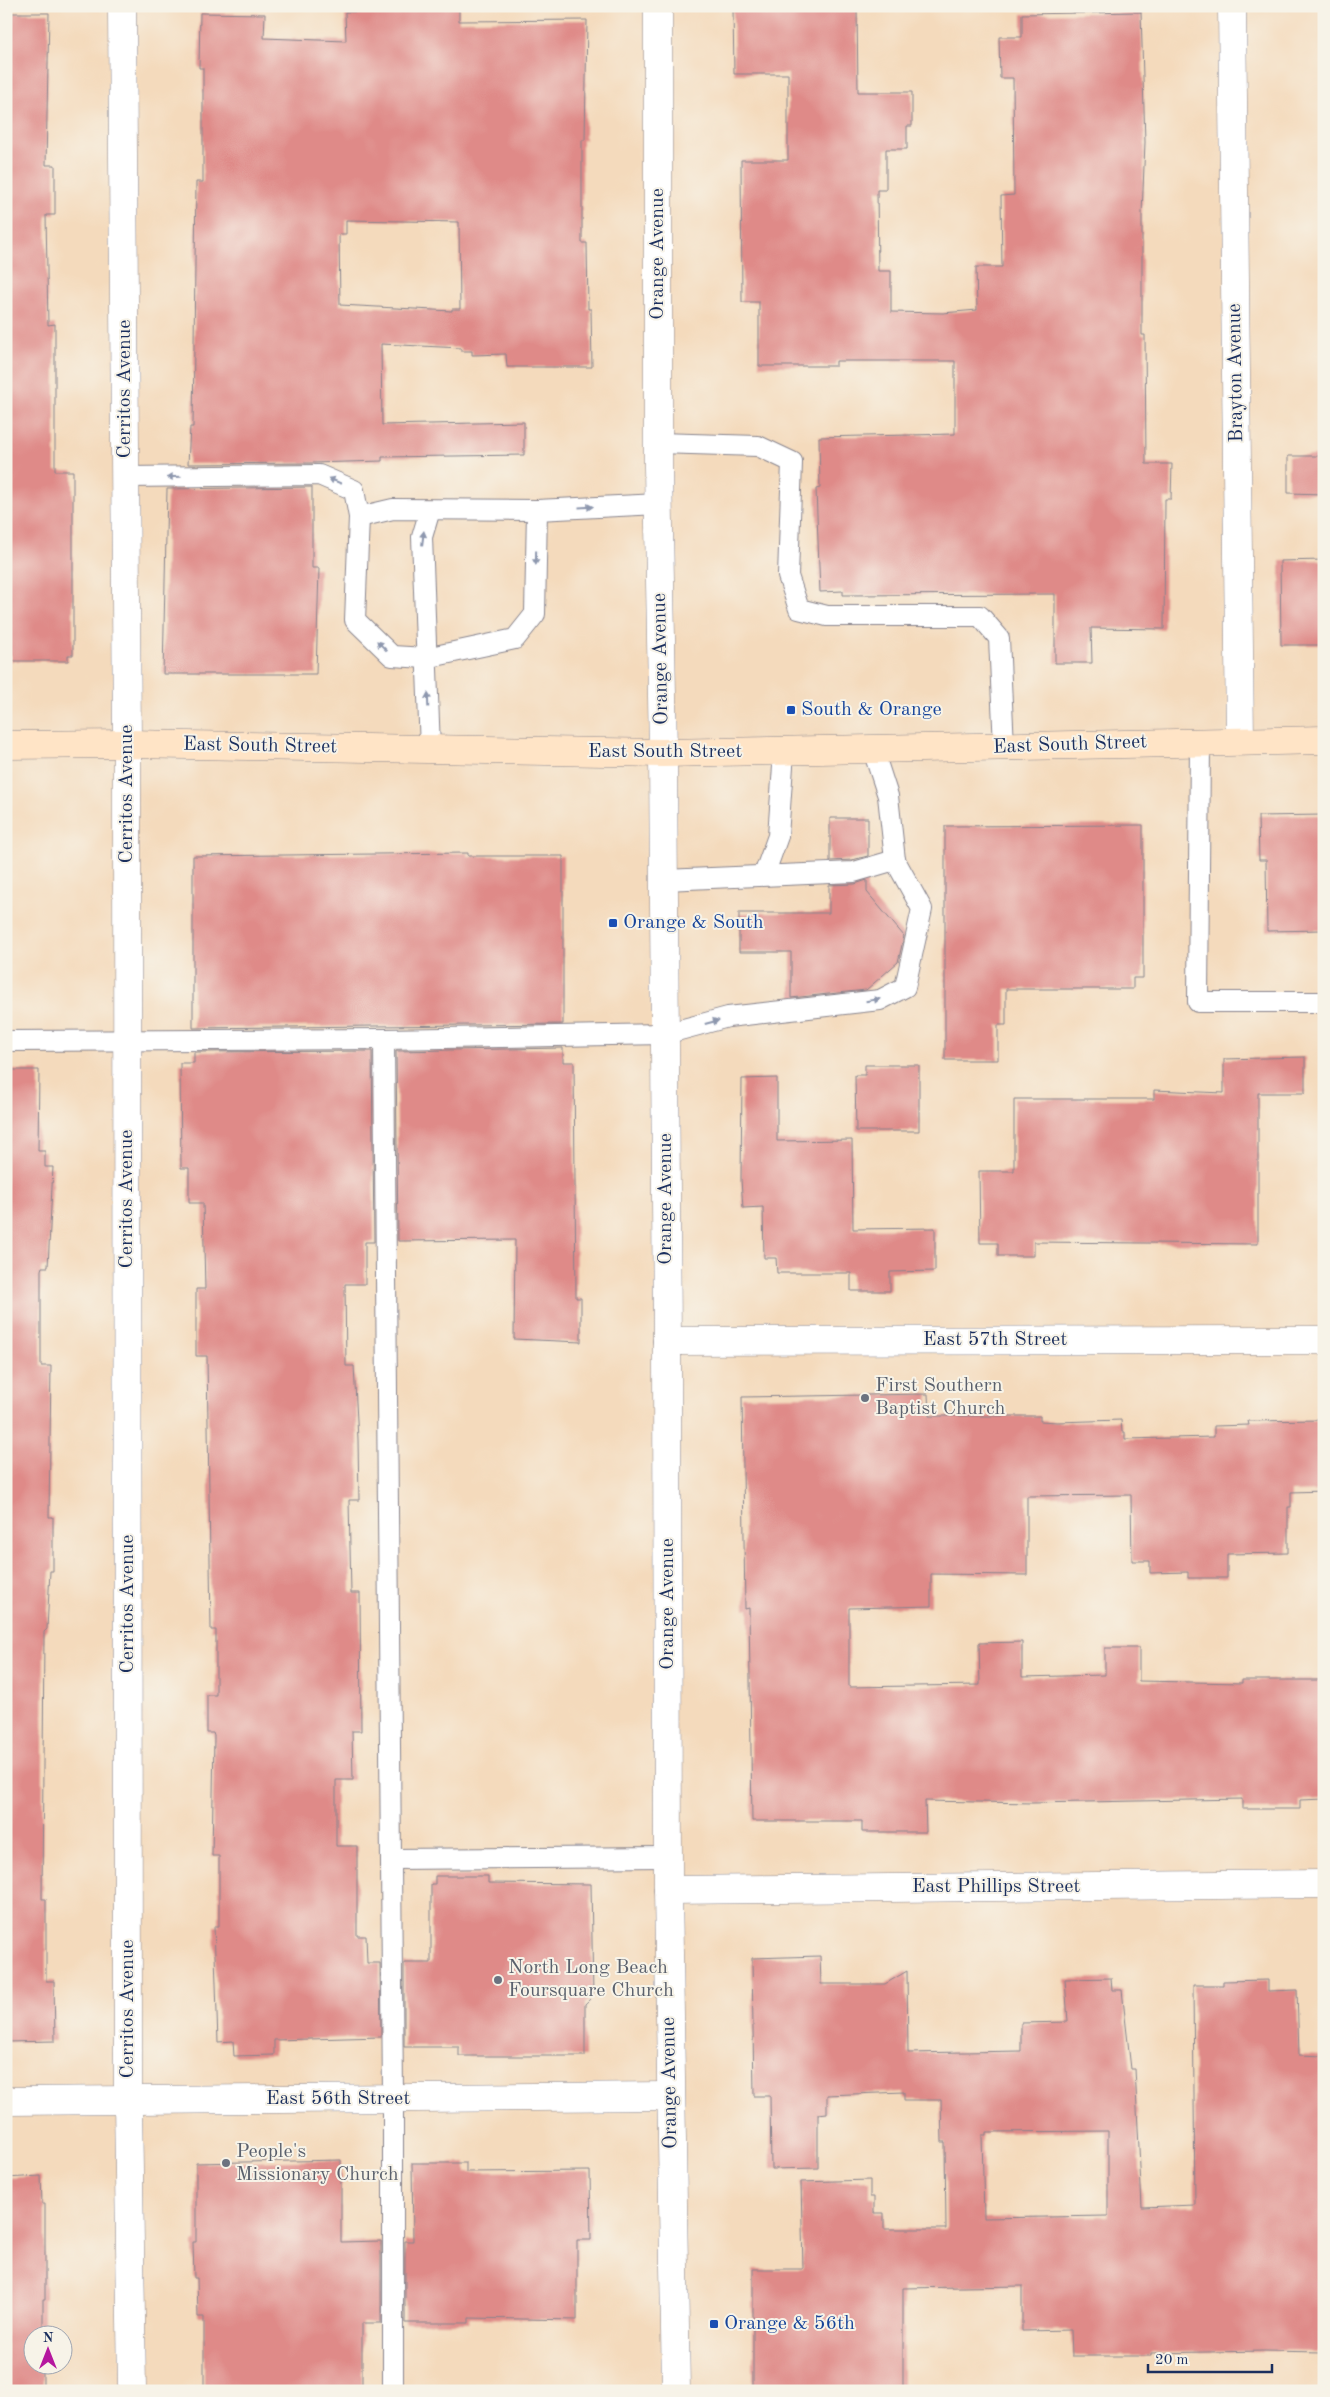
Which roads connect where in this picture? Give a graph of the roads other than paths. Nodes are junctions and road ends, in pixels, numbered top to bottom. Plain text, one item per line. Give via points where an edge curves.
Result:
1 (122, 6) edge
2 (658, 6) edge
3 (1232, 6) edge
4 (658, 443) junction
5 (126, 477) junction
6 (659, 504) junction
7 (430, 510) junction
8 (537, 510) junction
9 (360, 517) junction
10 (426, 658) junction
11 (1240, 740) junction
12 (1324, 740) edge
13 (1200, 741) junction
14 (127, 744) junction
15 (6, 745) edge
16 (1004, 747) junction
17 (430, 749) junction
18 (873, 750) junction
19 (784, 752) junction
20 (663, 753) junction
21 (895, 860) junction
22 (764, 875) junction
23 (664, 880) junction
24 (1324, 1002) edge
25 (665, 1034) junction
26 (384, 1039) junction
27 (6, 1040) edge
28 (127, 1040) junction
29 (1324, 1340) edge
30 (667, 1341) junction
31 (668, 1857) junction
32 (392, 1859) junction
33 (1324, 1884) edge
34 (668, 1890) junction
35 (670, 2096) junction
36 (393, 2098) junction
37 (128, 2100) junction
38 (6, 2101) edge
39 (132, 2391) edge
40 (393, 2391) edge
41 (668, 2391) edge
42 (676, 2391) edge

1 - 5 street, Cerritos Avenue
2 - 4 street, Orange Avenue
3 - 11 street, Brayton Avenue
4 - 6 street, Orange Avenue
4 - 16 lane via 758,446 792,462 788,576 799,609 827,616 980,616 999,638
9 -> 5 lane via 354,490 319,475
5 - 14 street, Cerritos Avenue
8 -> 6 lane
6 - 20 street, Orange Avenue
7 - 8 lane
7 - 9 lane via 393,509
10 -> 7 lane via 422,537
8 -> 10 lane via 535,614 515,639
10 -> 9 lane via 392,656 356,620
17 -> 10 lane
11 - 12 main road, East South Street
11 - 13 main road, East South Street
13 - 16 main road, East South Street
13 - 24 lane via 1198,1002
14 - 15 main road, East South Street
14 - 17 main road, East South Street
14 - 28 street, Cerritos Avenue
16 - 18 main road, East South Street
17 - 20 main road, East South Street
18 - 19 main road, East South Street
18 - 21 lane via 888,796
19 - 20 main road, East South Street
19 - 22 lane via 778,836
20 - 23 street, Orange Avenue
21 - 22 lane via 854,872
25 -> 21 lane via 728,1018 880,1000 905,987 922,909
22 - 23 lane
23 - 25 street, Orange Avenue
25 - 26 lane
25 - 30 street, Orange Avenue
26 - 28 lane
26 - 32 lane
27 - 28 lane
28 - 37 street, Cerritos Avenue
29 - 30 street, East 57th Street
30 - 31 street, Orange Avenue
31 - 32 lane
31 - 34 street, Orange Avenue
32 - 36 lane
33 - 34 street, East Phillips Street
34 - 35 street, Orange Avenue
35 - 36 street, East 56th Street
35 - 42 street, Orange Avenue
36 - 37 street, East 56th Street
36 - 40 lane
37 - 38 street, East 56th Street
37 - 39 street, Cerritos Avenue
41 - 42 lane

